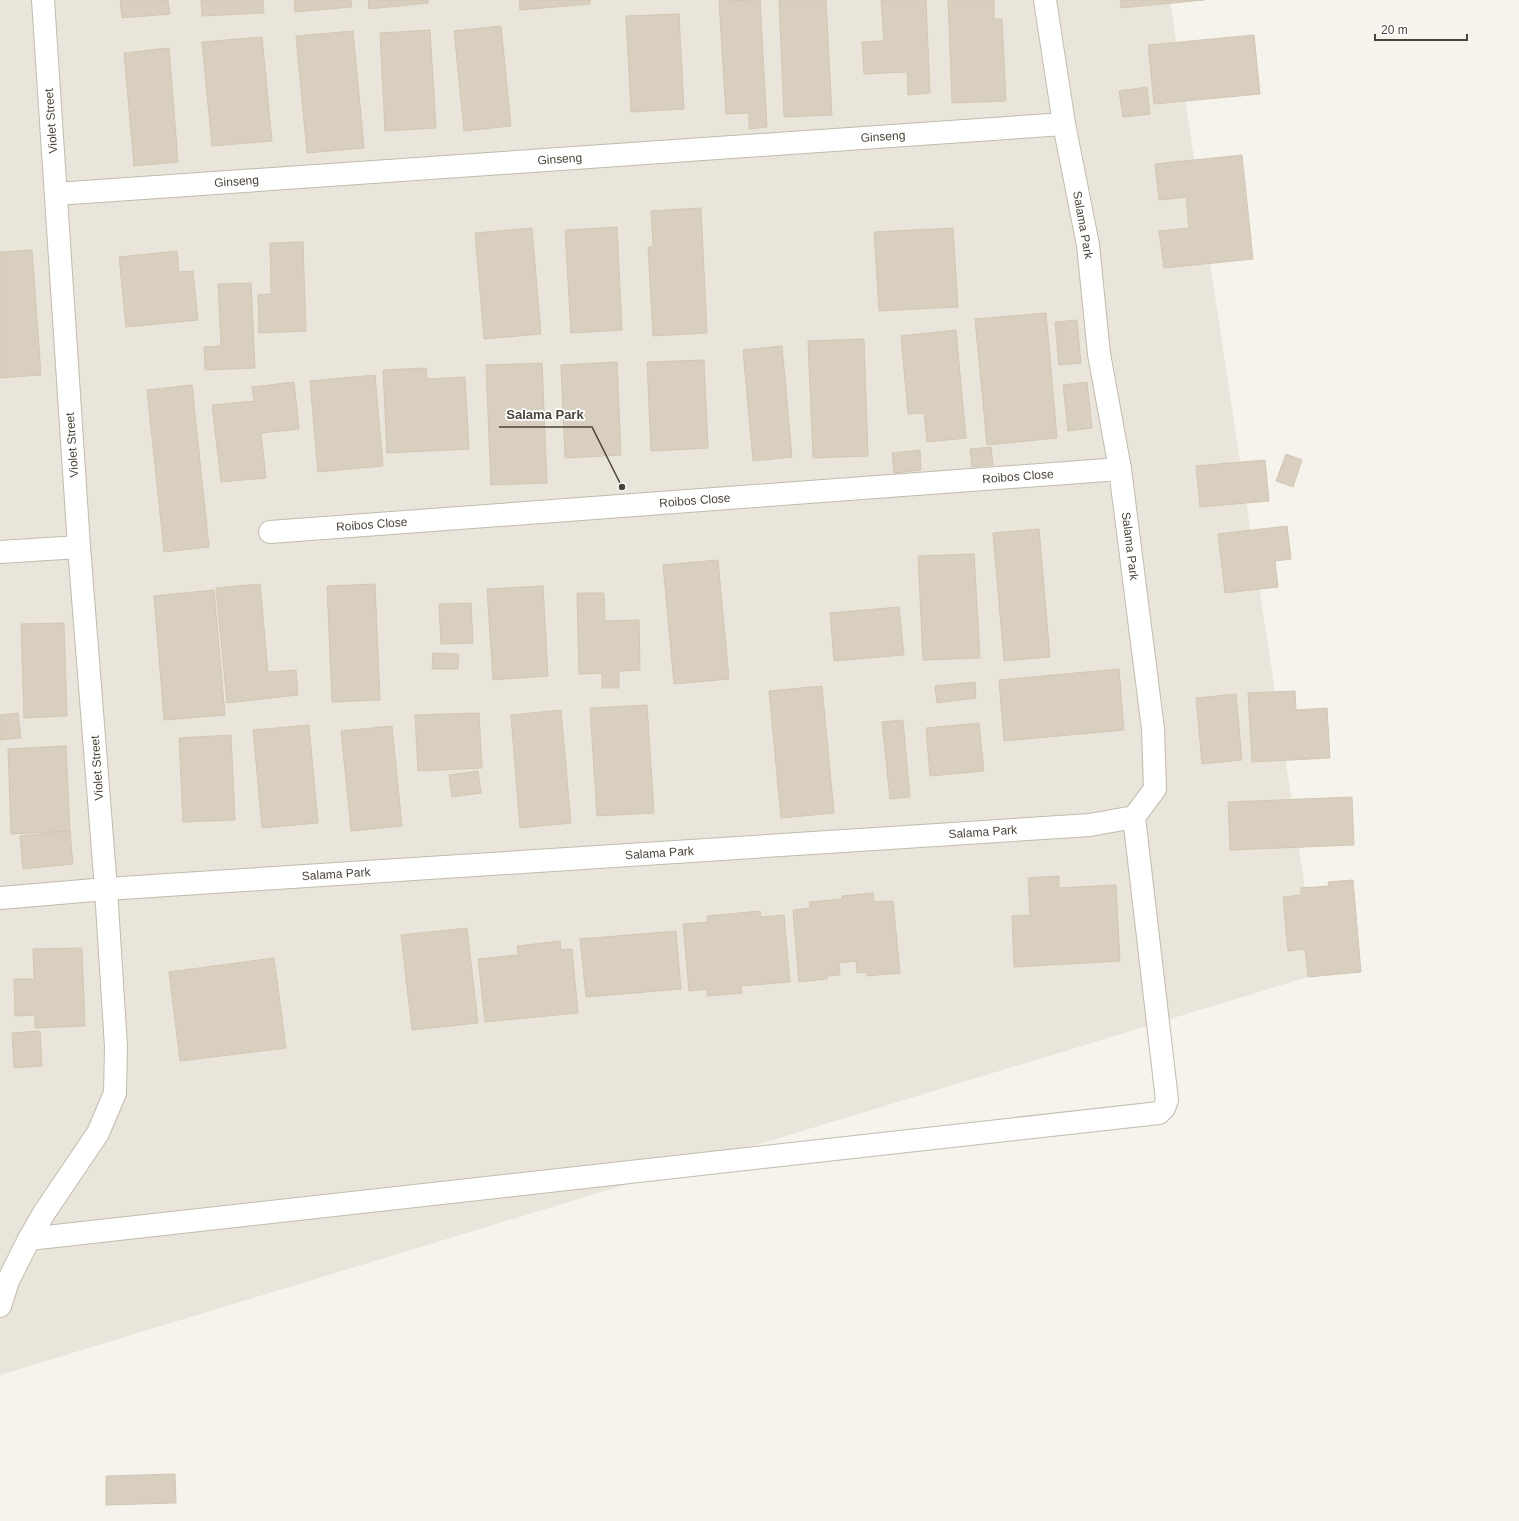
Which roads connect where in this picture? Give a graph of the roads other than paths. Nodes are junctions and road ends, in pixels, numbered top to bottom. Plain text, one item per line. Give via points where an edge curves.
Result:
1 (43, 0) edge
2 (1045, 0) edge
3 (1064, 124) junction
4 (56, 194) junction
5 (1120, 469) junction
6 (270, 532) dead end
7 (79, 546) junction
8 (0, 552) edge
9 (1134, 817) junction
10 (106, 889) junction
11 (0, 898) edge
12 (29, 1239) junction
13 (0, 1306) edge

1 - 4 street, Violet Street
2 - 3 street, Salama Park
3 - 4 street, Ginseng
3 - 5 street, Salama Park via 1088,245 1099,354
4 - 7 street, Violet Street
5 - 6 street, Roibos Close
5 - 9 street, Salama Park via 1153,729 1155,789
7 - 8 street
7 - 10 street, Violet Street
9 - 10 street, Salama Park via 1090,825
9 - 12 street via 1167,1100 1159,1113
10 - 11 street, Salama Park
10 - 12 street, Violet Street via 116,1047 115,1093 98,1133
12 - 13 street, Violet Street via 8,1281

